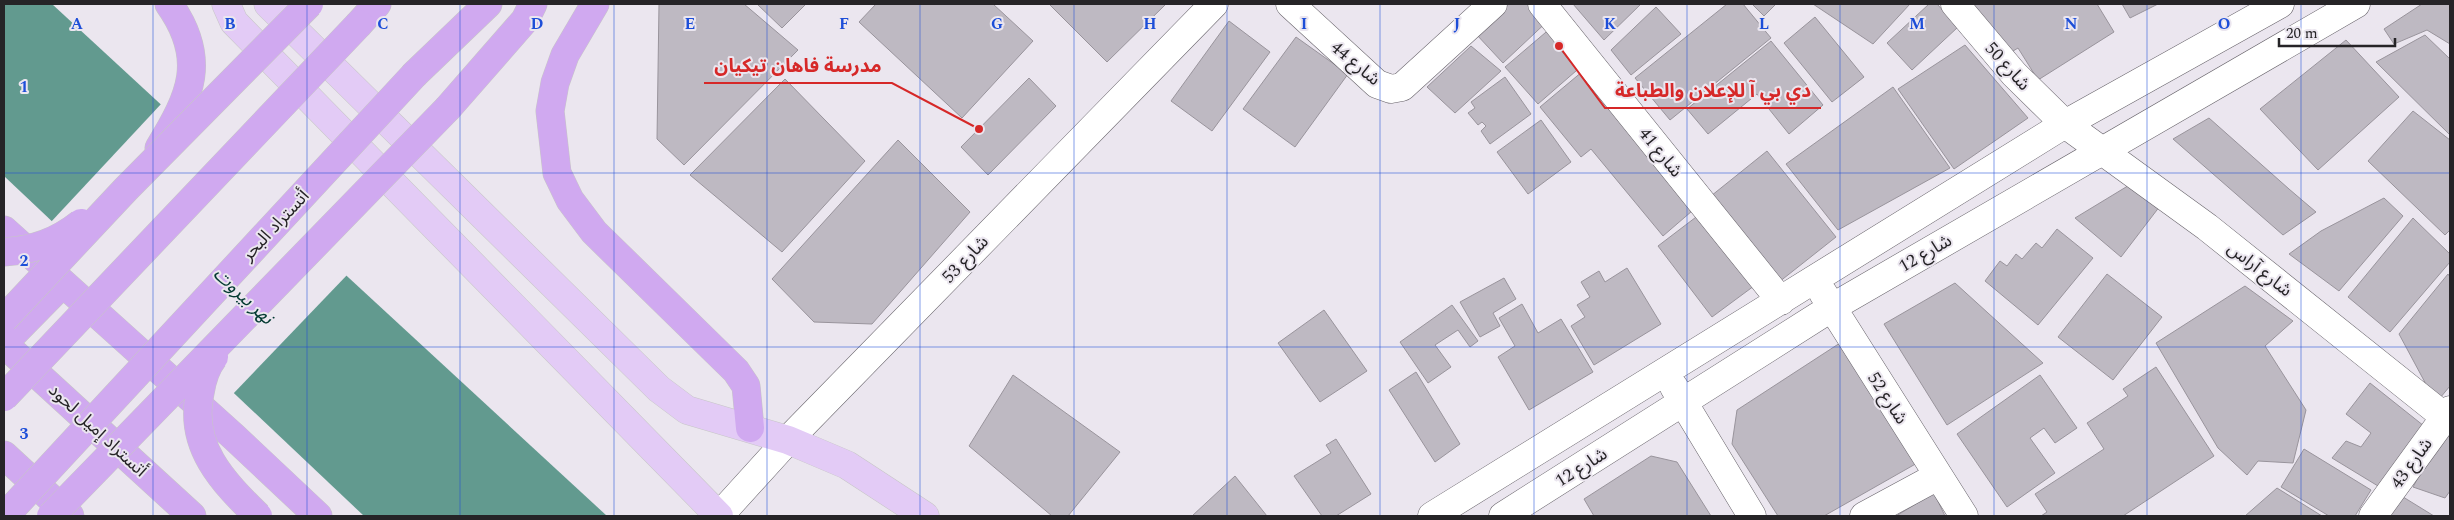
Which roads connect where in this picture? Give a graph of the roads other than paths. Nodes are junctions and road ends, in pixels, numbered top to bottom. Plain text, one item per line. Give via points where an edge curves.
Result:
1 (169, 4) edge
2 (226, 4) edge
3 (268, 4) edge
4 (309, 4) edge
5 (377, 4) edge
6 (488, 4) edge
7 (532, 4) edge
8 (594, 4) edge
9 (1214, 4) edge
10 (1290, 4) edge
11 (1493, 4) edge
12 (1542, 4) edge
13 (1955, 4) edge
14 (2280, 4) edge
15 (2356, 4) edge
16 (2065, 124) junction
17 (2100, 151) junction
18 (126, 189) junction
19 (4, 230) edge
20 (4, 252) edge
21 (1816, 279) junction
22 (63, 283) junction
23 (1780, 301) junction
24 (1831, 308) junction
25 (4, 318) edge
26 (241, 320) junction
27 (4, 343) edge
28 (1665, 372) junction
29 (4, 397) edge
30 (1683, 402) junction
31 (2448, 415) edge
32 (750, 428) junction
33 (788, 440) junction
34 (4, 455) edge
35 (1938, 476) junction
36 (5, 516) edge
37 (51, 516) edge
38 (70, 516) edge
39 (192, 516) edge
40 (258, 516) edge
41 (318, 516) edge
42 (719, 516) edge
43 (925, 516) edge
44 (1432, 516) edge
45 (1502, 516) edge
46 (1752, 516) edge
47 (1864, 516) edge
48 (1964, 516) edge
49 (2373, 516) edge

1 - 18 highway, bridge via 182,23 192,57 190,88 177,119
2 - 42 main road via 234,22
3 - 32 main road via 659,389 687,410
4 - 18 highway, bridge
5 - 29 highway, bridge
6 - 36 highway, أتستراد البحر, bridge via 415,74
7 - 26 highway, bridge via 525,20 448,108
8 - 32 highway via 565,55 555,83 550,111 557,173 570,200 594,232 736,371 746,386
9 - 33 street, شارع 53
10 - 11 street, شارع 44 via 1377,84 1391,89 1402,87
12 - 23 street, شارع 41
13 - 16 street, شارع 50 via 2014,74
14 - 16 street, شارع 12
15 - 17 street, شارع 12
16 - 17 street, شارع آراس
16 - 21 street, شارع 12
17 - 24 street, شارع 12
17 - 31 street, شارع آراس via 2214,233
18 - 20 highway, bridge via 64,236 28,250
18 - 25 highway, bridge
19 - 22 highway
21 - 23 street, شارع 12
21 - 24 street, شارع 52
22 - 27 highway
22 - 41 highway
23 - 28 street, شارع 12
24 - 30 street, شارع 12
24 - 35 street, شارع 52
26 - 37 highway, bridge
26 - 40 highway, bridge via 210,363 198,401 199,433 215,470
27 - 39 highway, أتستراد إميل لحود
28 - 30 street
28 - 44 street, شارع 12
30 - 45 street, شارع 12
30 - 46 street
31 - 49 street, شارع 43
32 - 33 main road
33 - 42 street, شارع 53
33 - 43 main road via 847,465
34 - 38 highway
35 - 47 street
35 - 48 street, شارع 52

